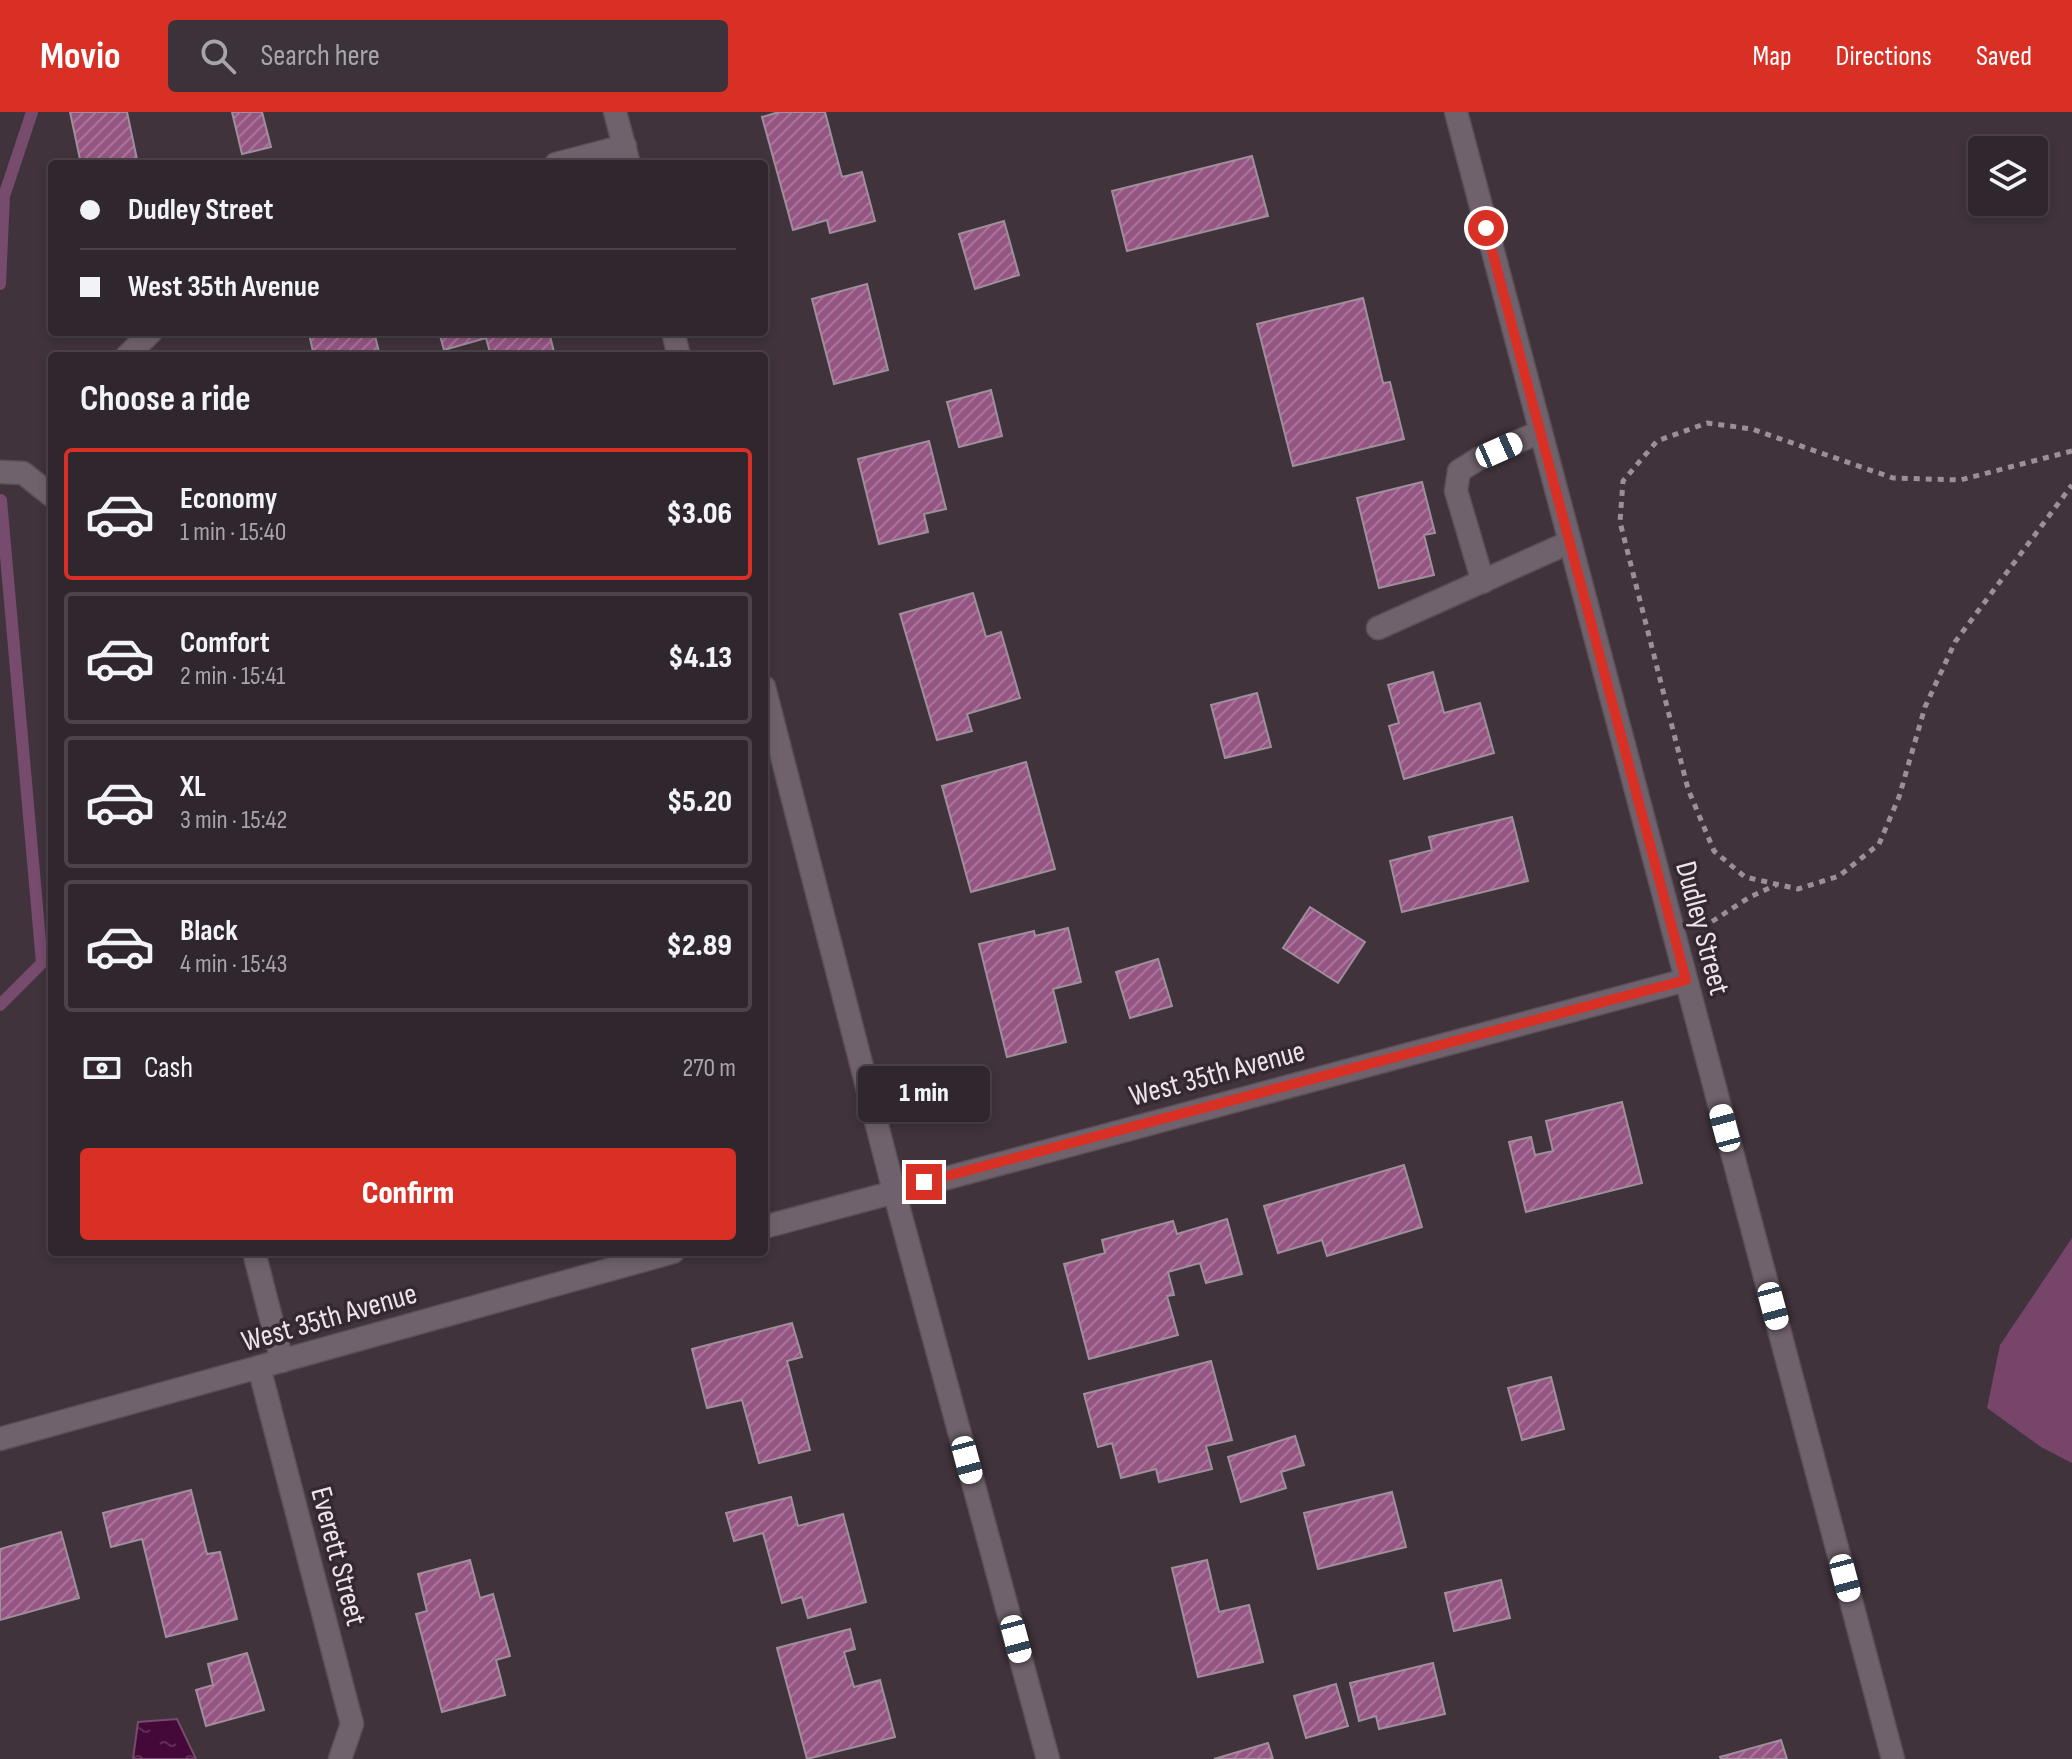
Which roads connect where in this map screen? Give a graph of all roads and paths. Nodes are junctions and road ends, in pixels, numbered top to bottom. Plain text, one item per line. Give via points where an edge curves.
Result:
1 (615, 112) edge
2 (1456, 112) edge
3 (627, 155) edge
4 (588, 160) edge
5 (147, 336) edge
6 (131, 352) edge
7 (1540, 432) junction
8 (2072, 451) edge
9 (0, 472) edge
10 (2072, 485) edge
11 (48, 493) edge
12 (1570, 542) junction
13 (1483, 582) junction
14 (1378, 628) dead end
15 (768, 703) edge
16 (1777, 884) junction
17 (1677, 945) junction
18 (1686, 980) junction
19 (894, 1191) junction
20 (768, 1226) edge
21 (255, 1256) edge
22 (659, 1256) edge
23 (282, 1361) junction
24 (259, 1367) junction
25 (0, 1439) edge
26 (340, 1759) edge
27 (1048, 1759) edge
28 (1893, 1759) edge

1 - 3 street
2 - 7 street, Dudley Street
3 - 4 street
5 - 6 street
7 - 12 street, Dudley Street
7 - 13 street via 1459,471 1456,491
8 - 16 path via 1960,480 1893,478 1752,429 1707,423 1657,441 1623,481 1620,522 1688,789 1714,851 1745,877
9 - 11 street via 23,473
10 - 16 path via 1955,642 1925,707 1879,844 1839,876 1798,889
12 - 13 street
12 - 17 street, Dudley Street
13 - 14 street
15 - 19 street
16 - 17 path
17 - 18 street, Dudley Street
18 - 19 street, West 35th Avenue
18 - 28 street, Dudley Street
19 - 20 street, West 35th Avenue
19 - 27 street
21 - 23 street
22 - 23 street, West 35th Avenue
23 - 24 street, West 35th Avenue
24 - 25 street, West 35th Avenue
24 - 26 street, Everett Street via 352,1724

